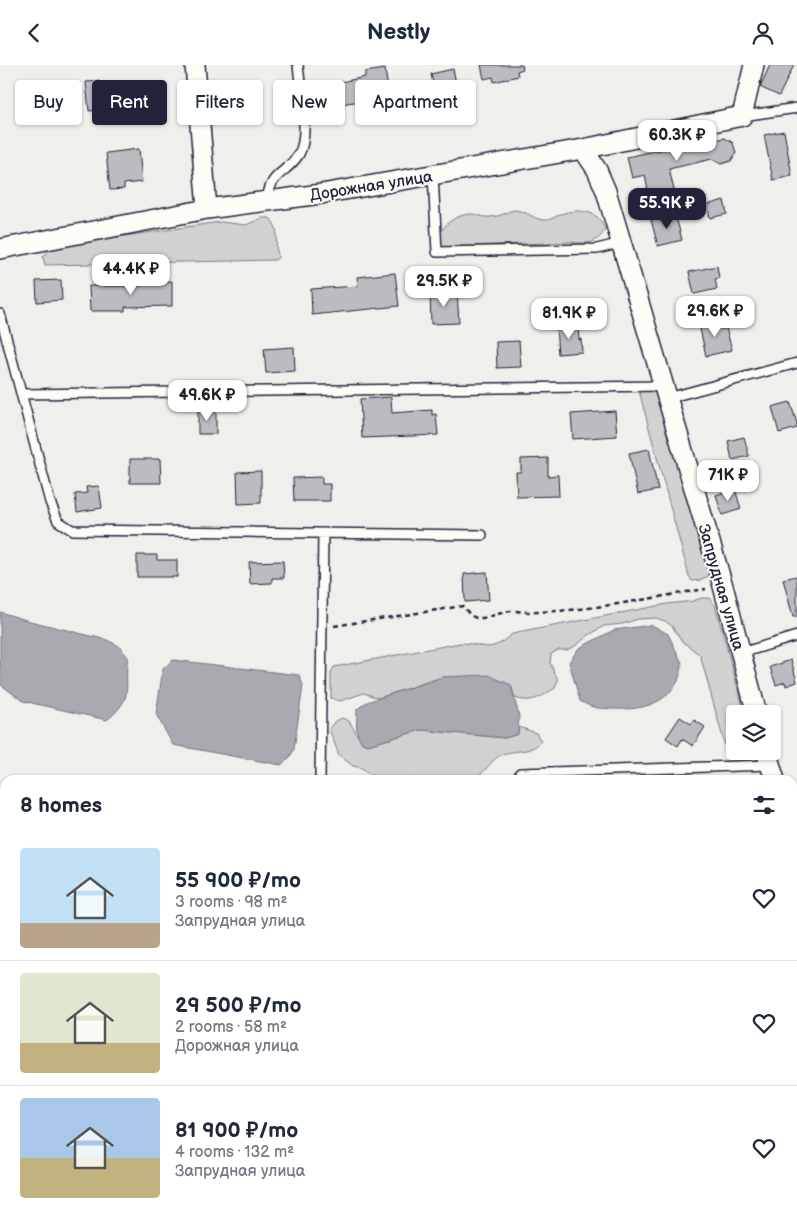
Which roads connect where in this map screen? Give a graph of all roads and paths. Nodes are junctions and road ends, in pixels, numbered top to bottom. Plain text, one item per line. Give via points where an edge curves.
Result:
1 (195, 65) edge
2 (298, 65) edge
3 (754, 65) edge
4 (797, 108) edge
5 (742, 116) junction
6 (584, 149) junction
7 (433, 174) junction
8 (267, 201) junction
9 (207, 209) junction
10 (622, 243) junction
11 (0, 249) edge
12 (0, 314) edge
13 (797, 363) edge
14 (666, 392) junction
15 (21, 394) junction
16 (323, 533) junction
17 (482, 535) dead end
18 (723, 586) junction
19 (323, 627) junction
20 (797, 637) edge
21 (741, 653) junction
22 (754, 705) edge
23 (770, 765) edge
24 (520, 773) dead end
25 (320, 775) edge

1 - 9 street
2 - 8 lane via 304,139 299,155 272,180
3 - 5 street
4 - 5 lane
5 - 6 street, Дорожная улица
6 - 7 street, Дорожная улица
6 - 10 street, Запрудная улица via 606,191
7 - 8 street, Дорожная улица
7 - 10 lane via 437,252 597,249
8 - 9 street, Дорожная улица
9 - 11 street, Дорожная улица
10 - 14 street, Запрудная улица
12 - 15 lane
13 - 14 lane
14 - 15 lane
14 - 18 street, Запрудная улица
15 - 16 lane via 50,502 58,521 72,529
16 - 17 lane
16 - 19 lane
18 - 19 path via 596,607 500,612 486,618 474,618 463,606
18 - 21 street, Запрудная улица
19 - 25 lane
20 - 21 lane
21 - 22 street, Запрудная улица
23 - 24 lane

